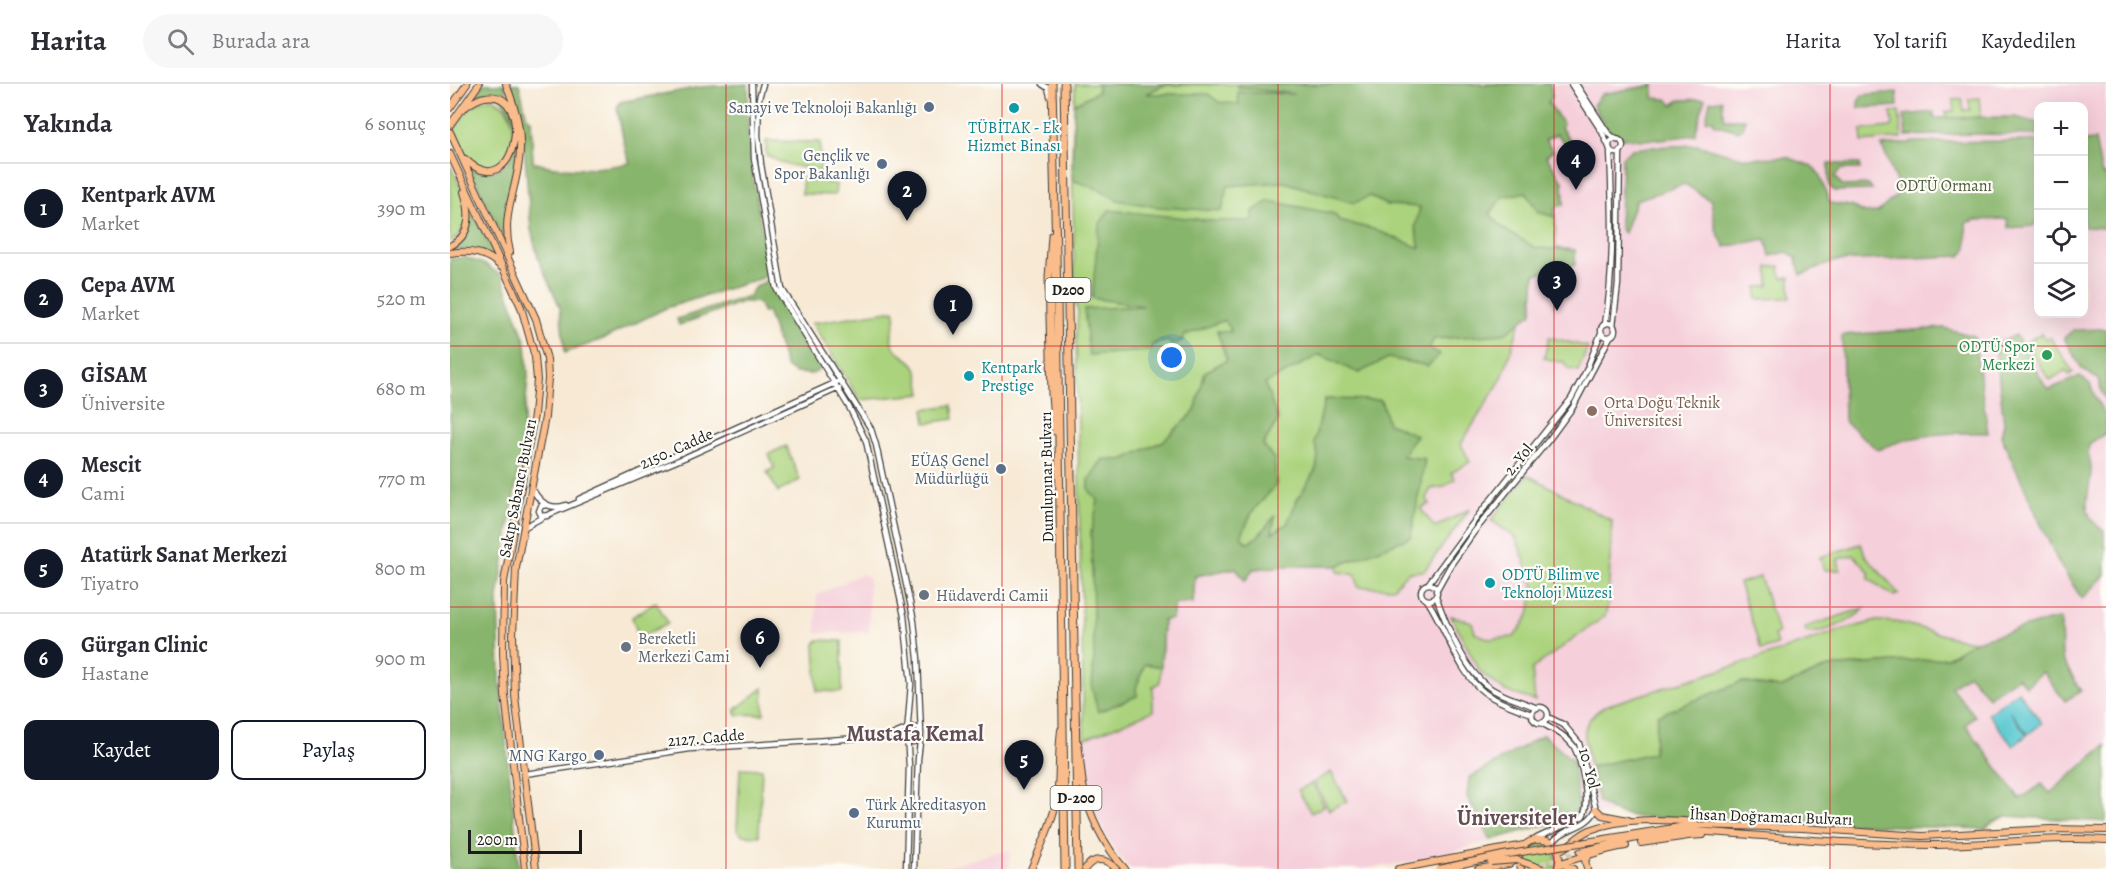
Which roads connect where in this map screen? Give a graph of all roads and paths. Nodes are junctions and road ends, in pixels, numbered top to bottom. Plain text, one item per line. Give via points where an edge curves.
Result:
1 (467, 84) edge
2 (479, 84) edge
3 (506, 84) edge
4 (752, 84) edge
5 (761, 84) edge
6 (1042, 84) edge
7 (1052, 84) edge
8 (1064, 84) edge
9 (1571, 84) edge
10 (1576, 84) edge
11 (1581, 96) junction
12 (1052, 102) junction
13 (450, 108) edge
14 (460, 111) junction
15 (450, 125) edge
16 (450, 132) edge
17 (1617, 140) junction
18 (1609, 148) junction
19 (1620, 151) junction
20 (450, 154) edge
21 (460, 154) junction
22 (457, 169) junction
23 (450, 246) edge
24 (450, 253) edge
25 (515, 270) junction
26 (506, 273) junction
27 (1605, 324) junction
28 (1613, 326) junction
29 (1601, 333) junction
30 (1610, 337) junction
31 (842, 383) junction
32 (834, 384) junction
33 (837, 389) junction
34 (1544, 434) junction
35 (1551, 437) junction
36 (531, 486) junction
37 (546, 505) junction
38 (547, 516) junction
39 (523, 528) junction
40 (1428, 584) junction
41 (1436, 593) junction
42 (1428, 600) junction
43 (1073, 603) joint
44 (1538, 708) junction
45 (1532, 714) junction
46 (1063, 715) junction
47 (1548, 717) junction
48 (1541, 723) junction
49 (1076, 727) junction
50 (907, 729) junction
51 (921, 729) junction
52 (890, 736) junction
53 (921, 739) junction
54 (907, 741) junction
55 (525, 774) junction
56 (1587, 786) junction
57 (1594, 800) junction
58 (1587, 803) junction
59 (1596, 809) junction
60 (1637, 821) junction
61 (1757, 827) junction
62 (2106, 830) edge
63 (1750, 834) junction
64 (915, 840) junction
65 (1534, 840) junction
66 (2106, 840) edge
67 (907, 841) junction
68 (1552, 843) junction
69 (1524, 845) junction
70 (1558, 851) junction
71 (1580, 852) tunnel mouth
72 (1519, 855) junction
73 (1588, 856) junction
74 (1447, 867) junction
75 (1512, 867) edge
76 (1559, 868) edge
77 (525, 869) edge
78 (536, 869) edge
79 (906, 869) edge
80 (914, 869) edge
81 (1031, 869) edge
82 (1065, 869) edge
83 (1078, 869) edge
84 (1085, 869) edge
85 (1116, 869) edge
86 (1125, 869) edge
87 (1398, 869) edge
88 (1439, 869) edge
89 (1478, 869) edge
90 (1521, 869) edge
91 (1543, 869) edge
92 (1573, 869) edge
93 (1587, 869) edge

1 - 13 main road
2 - 14 main road
3 - 25 main road via 520,128 519,164 507,216
4 - 32 street via 754,158 776,286
5 - 31 street via 758,135 782,288
6 - 12 street via 1048,88
7 - 12 highway
8 - 43 highway, Dumlupınar Bulvarı / D200
9 - 11 street, 2. Yol
10 - 11 street, 2. Yol
11 - 17 street, 2. Yol via 1608,134
11 - 18 street, 2. Yol
12 - 46 highway, Dumlupınar Bulvarı / D-200 via 1055,218 1049,278 1052,395 1059,460
14 - 15 main road
14 - 21 main road via 478,99 493,97 507,104 515,127 510,155 499,168 478,168
16 - 21 main road, Sakıp Sabancı Bulvarı
17 - 18 street via 1611,141
17 - 19 street, 2. Yol via 1622,145
18 - 19 street via 1614,153
18 - 27 street, 2. Yol via 1613,250
19 - 28 street, 2. Yol via 1618,284
20 - 22 main road, Sakıp Sabancı Bulvarı
21 - 25 main road, Sakıp Sabancı Bulvarı
22 - 23 main road via 470,214 462,237
22 - 26 main road, Sakıp Sabancı Bulvarı
24 - 26 main road via 481,254 497,262
25 - 36 main road, Sakıp Sabancı Bulvarı via 548,359 545,417
26 - 77 main road, Sakıp Sabancı Bulvarı via 531,336 537,380 504,582 505,695
27 - 28 street
27 - 29 street, 2. Yol
28 - 30 street, 2. Yol via 1615,332
29 - 30 street
29 - 34 street, 2. Yol via 1579,385
30 - 35 street, 2. Yol via 1582,393
31 - 32 street, 2150. Cadde
31 - 33 street, 2150. Cadde
31 - 51 street via 871,429 876,445 914,621
32 - 33 street
32 - 37 street, 2150. Cadde via 564,506
33 - 38 street, 2150. Cadde
33 - 50 street via 866,441 904,616 911,684
34 - 35 street
34 - 40 street, 2. Yol
35 - 41 street, 2. Yol via 1474,532
36 - 37 street
36 - 39 main road, Sakıp Sabancı Bulvarı
37 - 38 street via 539,511
38 - 39 street, 2150. Cadde
39 - 55 main road, Sakıp Sabancı Bulvarı via 516,568 513,634 514,696
40 - 41 street via 1435,587
40 - 42 street via 1421,592
41 - 42 street
41 - 44 street, 10. Yol via 1459,647 1477,676 1507,697
42 - 45 street, 10. Yol via 1478,687
43 - 49 highway, Dumlupınar Bulvarı / D-200
44 - 45 street
44 - 47 street, 10. Yol via 1545,709
45 - 48 street, 10. Yol
46 - 81 main road via 1056,799
46 - 82 highway, Dumlupınar Bulvarı / D-200
47 - 48 street
47 - 56 street, 10. Yol via 1564,725 1579,743
48 - 56 street, 10. Yol via 1573,745
49 - 83 highway, Dumlupınar Bulvarı / D-200
49 - 86 main road via 1090,812
50 - 51 street
50 - 52 street, 2127. Cadde
50 - 54 street
51 - 53 street
52 - 54 street, 2127. Cadde
52 - 55 street, 2127. Cadde via 680,750
53 - 54 street
53 - 64 street
54 - 67 street
55 - 78 main road, Sakıp Sabancı Bulvarı
56 - 57 street, 10. Yol
56 - 58 street, 10. Yol
57 - 58 street
57 - 59 street, 10. Yol
58 - 65 street, 10. Yol via 1582,817
59 - 60 main road via 1607,817
59 - 68 street, 10. Yol via 1590,818 1559,834
60 - 61 main road
60 - 70 main road via 1590,830
61 - 62 main road, İhsan Doğramacı Bulvarı via 1922,836
61 - 74 main road, İhsan Doğramacı Bulvarı, bridge via 1678,826
63 - 66 main road, İhsan Doğramacı Bulvarı via 1920,845 2066,838
63 - 71 main road, İhsan Doğramacı Bulvarı via 1678,832
63 - 73 main road via 1667,838
64 - 67 street
64 - 80 street
65 - 68 main road
65 - 69 main road
67 - 79 street
68 - 70 main road
69 - 72 main road
69 - 87 main road
70 - 76 main road
72 - 75 main road
72 - 90 main road
73 - 76 main road
73 - 93 main road
74 - 88 main road, İhsan Doğramacı Bulvarı, bridge
74 - 91 main road, bridge via 1512,860
75 - 89 main road
76 - 92 main road
84 - 85 main road via 1098,860 1109,862

